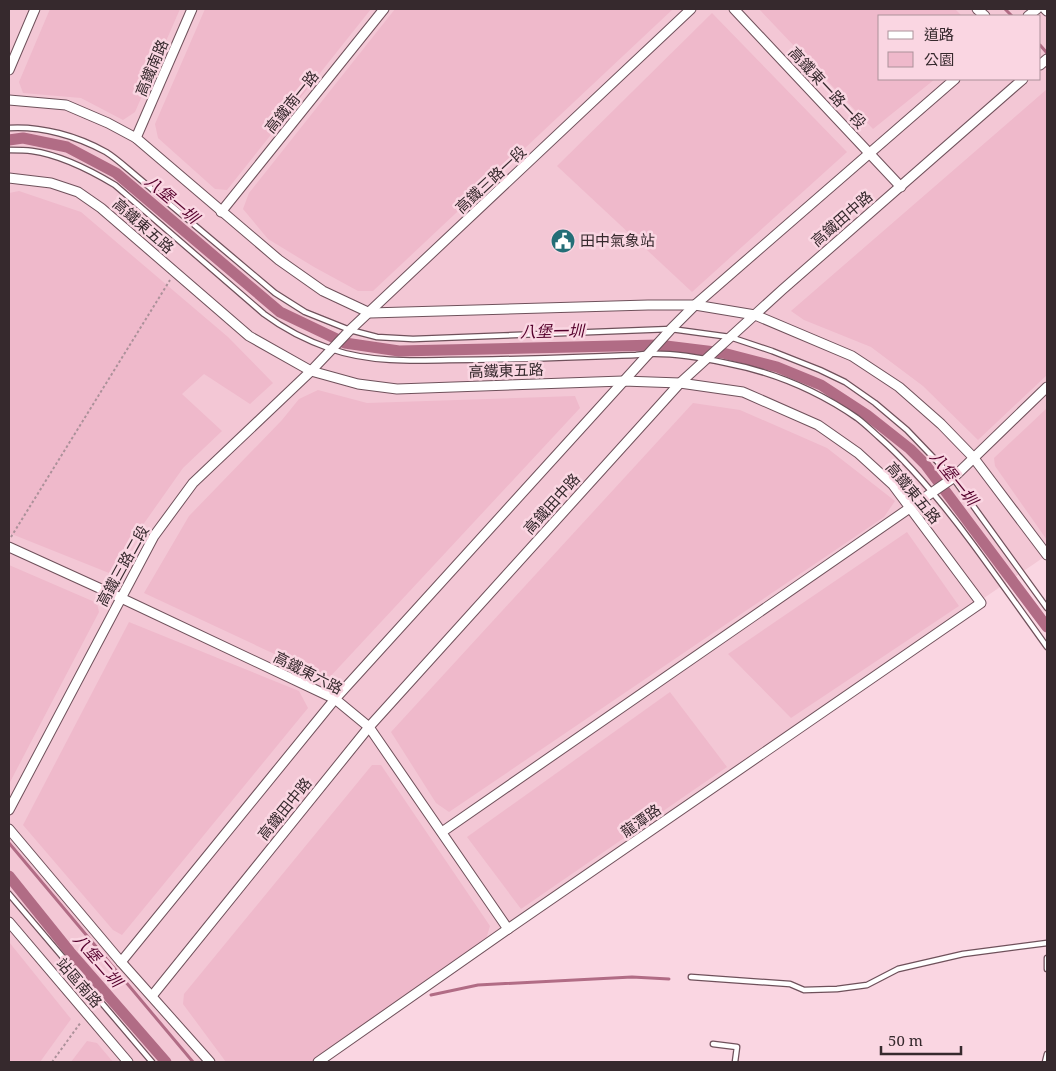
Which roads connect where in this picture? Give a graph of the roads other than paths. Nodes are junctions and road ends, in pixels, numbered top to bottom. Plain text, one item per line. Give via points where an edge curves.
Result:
1 (35, 9) edge
2 (192, 9) edge
3 (384, 9) edge
4 (691, 9) edge
5 (734, 9) edge
6 (9, 70) edge
7 (954, 80) edge
8 (1022, 80) edge
9 (9, 100) edge
10 (9, 128) edge
11 (136, 138) junction
12 (9, 150) edge
13 (870, 154) junction
14 (9, 178) edge
15 (900, 187) junction
16 (221, 212) junction
17 (695, 306) junction
18 (370, 313) junction
19 (755, 315) junction
20 (671, 329) junction
21 (350, 330) junction
22 (730, 337) junction
23 (332, 350) junction
24 (648, 353) junction
25 (706, 359) junction
26 (311, 371) junction
27 (623, 381) junction
28 (680, 383) junction
29 (1047, 387) edge
30 (973, 457) junction
31 (953, 478) junction
32 (933, 493) junction
33 (911, 508) junction
34 (9, 547) edge
35 (1047, 555) edge
36 (121, 598) junction
37 (981, 603) joint
38 (1047, 608) edge
39 (1047, 646) edge
40 (335, 700) junction
41 (369, 727) junction
42 (9, 810) edge
43 (9, 829) edge
44 (442, 832) junction
45 (9, 894) edge
46 (9, 922) edge
47 (508, 929) junction
48 (1047, 943) edge
49 (1047, 958) edge
50 (122, 962) junction
51 (1047, 969) edge
52 (690, 976) dead end
53 (152, 996) junction
54 (713, 1044) dead end
55 (1047, 1054) edge
56 (128, 1062) edge
57 (152, 1062) edge
58 (210, 1062) edge
59 (318, 1062) edge
60 (735, 1062) edge
61 (1044, 1062) edge

1 - 6 street
2 - 11 street, 高鐵南路
3 - 16 street, 高鐵南一路
4 - 18 street, 高鐵三路一段
5 - 13 street, 高鐵東一路一段
7 - 13 street, 高鐵田中路
8 - 15 street, 高鐵田中路
9 - 11 street via 66,105
10 - 21 lane via 56,132 107,153 275,293 305,312
11 - 16 street
12 - 23 lane via 32,151 58,158 115,185 264,314 280,326
13 - 15 street, 高鐵東一路一段
13 - 17 street, 高鐵田中路
14 - 26 street, 高鐵東五路 via 51,183 78,192 101,208 249,336
15 - 19 street, 高鐵田中路
16 - 18 street via 323,291
17 - 18 street
17 - 19 street
17 - 20 street, 高鐵田中路
18 - 21 street, 高鐵三路一段
19 - 22 street, 高鐵田中路
19 - 30 street via 852,356 898,387
20 - 21 lane via 413,339 377,337
20 - 22 lane
20 - 24 street, 高鐵田中路
21 - 23 street, 高鐵三路一段
22 - 25 street, 高鐵田中路
22 - 31 lane via 845,382 908,430
23 - 24 lane via 410,361
23 - 26 street, 高鐵三路一段
24 - 25 lane
24 - 27 street, 高鐵田中路
25 - 28 street, 高鐵田中路
25 - 32 lane via 771,375 835,404 859,419 901,456
26 - 27 street, 高鐵東五路 via 358,384 397,389
26 - 36 street, 高鐵三路二段 via 193,483 154,536
27 - 28 street, 高鐵東五路
27 - 40 street, 高鐵田中路
28 - 33 street, 高鐵東五路 via 744,392 818,424 858,453 892,484
28 - 41 street, 高鐵田中路
29 - 30 street
30 - 31 street
30 - 35 street
31 - 32 street
31 - 38 lane
32 - 33 street
32 - 39 lane
33 - 37 street, 高鐵東五路
33 - 44 street
34 - 36 street, 高鐵東六路
36 - 40 street, 高鐵東六路
36 - 42 street, 高鐵三路二段
37 - 47 street, 龍潭路
40 - 41 street, 高鐵東六路
40 - 50 street, 高鐵田中路
41 - 44 street, 高鐵東六路
41 - 53 street, 高鐵田中路
43 - 50 street
44 - 47 street, 高鐵東六路
45 - 57 lane
46 - 56 street, 站區南路
47 - 59 street, 龍潭路
48 - 52 lane via 963,954 898,969 867,985 837,990 804,990 790,984
49 - 51 lane
50 - 53 street
53 - 58 street
54 - 60 lane via 737,1047
55 - 61 lane

